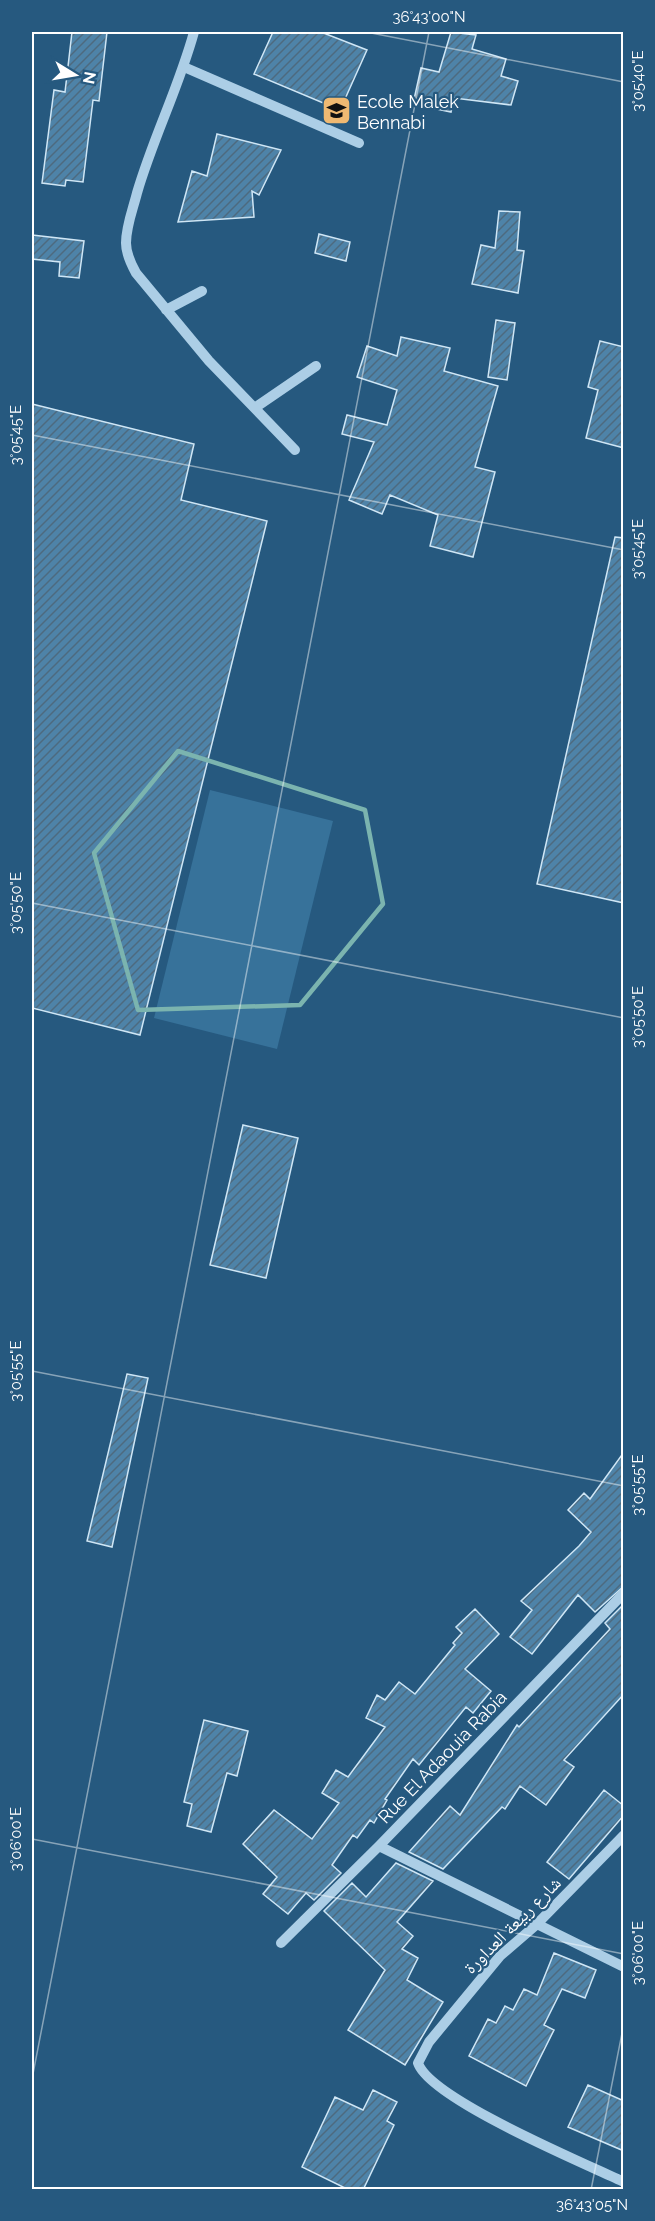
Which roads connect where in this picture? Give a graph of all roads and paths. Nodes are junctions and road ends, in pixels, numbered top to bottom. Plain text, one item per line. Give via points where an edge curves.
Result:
1 (194, 32) edge
2 (184, 67) junction
3 (359, 143) dead end
4 (202, 291) dead end
5 (166, 310) junction
6 (316, 366) dead end
7 (256, 407) junction
8 (295, 450) dead end
9 (624, 1593) edge
10 (624, 1835) edge
11 (379, 1846) junction
12 (536, 1925) junction
13 (282, 1943) dead end
14 (624, 1966) edge
15 (624, 2182) edge

1 - 2 street
2 - 3 street
2 - 5 street via 145,168 126,242 136,273
4 - 5 street
5 - 7 street
6 - 7 street
7 - 8 street
9 - 11 street, Rue El Adaouia Rabia
10 - 12 street, شارع ربيعة العداورة
11 - 12 street
11 - 13 street, Rue El Adaouia Rabia
12 - 14 street
12 - 15 street, شارع ربيعة العداورة via 500,1956 429,2042 418,2062 426,2077 440,2089

